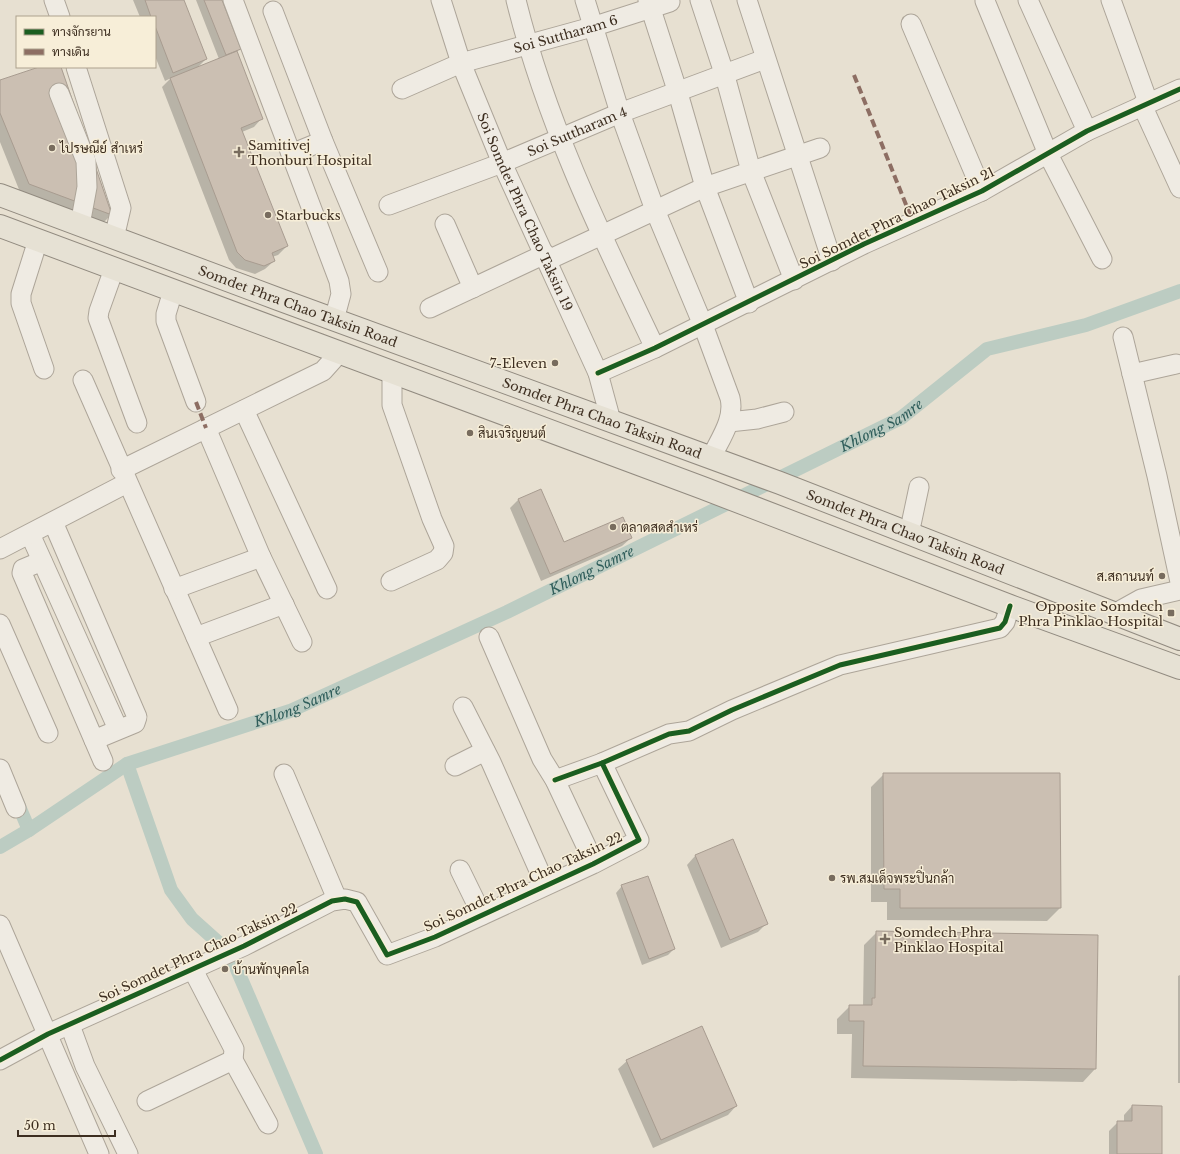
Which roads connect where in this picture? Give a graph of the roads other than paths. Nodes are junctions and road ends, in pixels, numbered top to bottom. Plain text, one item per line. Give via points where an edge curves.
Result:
1 (54, 0) edge
2 (233, 0) edge
3 (441, 0) edge
4 (516, 0) edge
5 (585, 0) edge
6 (700, 0) edge
7 (747, 0) edge
8 (1028, 0) edge
9 (1111, 0) edge
10 (985, 1) dead end
11 (670, 2) dead end
12 (649, 4) edge
13 (273, 11) dead end
14 (60, 16) edge
15 (911, 24) dead end
16 (592, 27) junction
17 (527, 44) junction
18 (765, 59) junction
19 (461, 63) junction
20 (76, 68) edge
21 (724, 76) junction
22 (1180, 88) edge
23 (402, 89) dead end
24 (59, 93) dead end
25 (678, 93) junction
26 (1145, 104) junction
27 (620, 113) junction
28 (1087, 131) junction
29 (560, 139) junction
30 (323, 141) junction
31 (820, 148) dead end
32 (291, 154) junction
33 (1048, 154) junction
34 (797, 157) junction
35 (502, 163) junction
36 (752, 170) junction
37 (704, 187) junction
38 (1180, 188) edge
39 (982, 191) junction
40 (0, 195) edge
41 (389, 205) dead end
42 (655, 210) junction
43 (445, 224) dead end
44 (0, 226) edge
45 (84, 227) junction
46 (601, 235) junction
47 (114, 238) junction
48 (38, 240) junction
49 (135, 246) junction
50 (79, 256) junction
51 (547, 257) junction
52 (1102, 259) dead end
53 (832, 261) junction
54 (120, 271) junction
55 (378, 272) dead end
56 (794, 280) junction
57 (474, 288) junction
58 (174, 291) junction
59 (749, 303) junction
60 (430, 308) dead end
61 (334, 320) junction
62 (703, 325) junction
63 (1123, 337) dead end
64 (655, 348) junction
65 (340, 352) junction
66 (1176, 364) dead end
67 (44, 369) dead end
68 (392, 372) junction
69 (598, 373) junction
70 (1132, 374) junction
71 (83, 380) dead end
72 (196, 402) dead end
73 (244, 410) junction
74 (784, 412) dead end
75 (611, 422) junction
76 (728, 422) junction
77 (137, 423) dead end
78 (206, 428) junction
79 (721, 461) junction
80 (124, 476) junction
81 (919, 487) dead end
82 (52, 522) junction
83 (30, 534) junction
84 (909, 534) junction
85 (0, 549) edge
86 (261, 557) junction
87 (42, 561) junction
88 (391, 581) dead end
89 (1180, 582) edge
90 (174, 589) junction
91 (327, 589) dead end
92 (1180, 590) edge
93 (284, 604) junction
94 (1010, 606) junction
95 (1114, 614) junction
96 (0, 624) edge
97 (196, 637) junction
98 (489, 637) dead end
99 (1180, 640) edge
100 (302, 642) dead end
101 (1180, 667) edge
102 (463, 707) dead end
103 (228, 710) dead end
104 (118, 729) junction
105 (48, 732) dead end
106 (94, 740) junction
107 (485, 751) junction
108 (103, 761) dead end
109 (602, 763) junction
110 (455, 766) dead end
111 (0, 769) edge
112 (284, 774) dead end
113 (555, 780) junction
114 (16, 808) dead end
115 (587, 848) dead end
116 (460, 870) dead end
117 (545, 884) junction
118 (337, 899) junction
119 (482, 914) junction
120 (0, 925) edge
121 (193, 970) junction
122 (70, 1025) junction
123 (48, 1034) junction
124 (0, 1060) edge
125 (233, 1060) junction
126 (147, 1101) dead end
127 (268, 1124) dead end
128 (99, 1154) edge
129 (128, 1154) edge

1 - 14 street
2 - 32 street
3 - 19 street, Soi Somdet Phra Chao Taksin 19
4 - 17 street
5 - 16 street
6 - 21 street
7 - 18 street
8 - 28 street
9 - 26 street
10 - 33 street
11 - 12 street, Soi Suttharam 6
12 - 16 street, Soi Suttharam 6
12 - 25 street
13 - 30 street
15 - 39 street
16 - 17 street, Soi Suttharam 6
16 - 27 street
17 - 19 street, Soi Suttharam 6
17 - 29 street
18 - 21 street, Soi Suttharam 4
18 - 34 street
19 - 23 street, Soi Suttharam 6
19 - 35 street, Soi Somdet Phra Chao Taksin 19
20 - 47 street via 121,208
21 - 25 street, Soi Suttharam 4
21 - 36 street
22 - 26 street, Soi Somdet Phra Chao Taksin 21
24 - 45 street via 86,161
25 - 27 street, Soi Suttharam 4
25 - 37 street
26 - 28 street, Soi Somdet Phra Chao Taksin 21
26 - 38 street
27 - 29 street, Soi Suttharam 4
27 - 42 street
28 - 33 street, Soi Somdet Phra Chao Taksin 21
29 - 35 street, Soi Suttharam 4
29 - 46 street
30 - 32 street
30 - 55 street
31 - 34 street
32 - 61 street via 339,281 341,294
33 - 39 street, Soi Somdet Phra Chao Taksin 21
33 - 52 street
34 - 36 street
34 - 53 street
35 - 41 street, Soi Suttharam 4
35 - 51 street, Soi Somdet Phra Chao Taksin 19
36 - 37 street
36 - 56 street
37 - 42 street
37 - 59 street
39 - 53 street, Soi Somdet Phra Chao Taksin 21
40 - 45 main road, Somdet Phra Chao Taksin Road
42 - 46 street
42 - 62 street
43 - 57 street
44 - 48 main road
45 - 47 main road, Somdet Phra Chao Taksin Road
45 - 50 main road
46 - 51 street
46 - 64 street
47 - 49 main road, Somdet Phra Chao Taksin Road
48 - 50 main road
48 - 67 street via 21,294 21,303
49 - 54 main road
49 - 61 main road, Somdet Phra Chao Taksin Road
50 - 54 main road
51 - 57 street
51 - 69 street, Soi Somdet Phra Chao Taksin 19
53 - 56 street, Soi Somdet Phra Chao Taksin 21
54 - 58 main road
54 - 77 street via 99,311 98,318
56 - 59 street, Soi Somdet Phra Chao Taksin 21
57 - 60 street
58 - 65 main road
58 - 72 street via 166,321
59 - 62 street, Soi Somdet Phra Chao Taksin 21
61 - 75 main road, Somdet Phra Chao Taksin Road
62 - 64 street, Soi Somdet Phra Chao Taksin 21
62 - 76 street via 730,398 732,408
63 - 70 street
64 - 69 street, Soi Somdet Phra Chao Taksin 21
65 - 68 main road
65 - 73 street via 323,371
66 - 70 street
68 - 88 street via 392,405 444,546 443,553 437,560
68 - 94 main road
69 - 75 street, Soi Somdet Phra Chao Taksin 19
70 - 89 street
71 - 80 street
73 - 78 street
73 - 91 street
74 - 76 street
75 - 79 main road, Somdet Phra Chao Taksin Road
76 - 79 street
78 - 80 street
78 - 86 street
79 - 84 main road, Somdet Phra Chao Taksin Road
80 - 82 street
80 - 90 street
81 - 84 street
82 - 83 street
82 - 104 street via 136,716 135,723
83 - 85 street
83 - 87 street
84 - 95 main road, Somdet Phra Chao Taksin Road
86 - 90 street
86 - 93 street
87 - 104 street
87 - 106 street via 23,569 22,573
90 - 97 street
92 - 95 street via 1141,599
93 - 97 street
93 - 100 street
94 - 101 main road
94 - 109 street via 1005,622 1000,628 840,665 732,710 689,731 669,734
95 - 99 main road, Somdet Phra Chao Taksin Road
96 - 105 street
97 - 103 street
98 - 113 street via 542,759
102 - 107 street
104 - 106 street
106 - 108 street
107 - 110 street
107 - 117 street
109 - 113 street
109 - 117 street, Soi Somdet Phra Chao Taksin 22 via 639,840 593,864
111 - 114 street
112 - 118 street
113 - 115 street
116 - 119 street
117 - 119 street, Soi Somdet Phra Chao Taksin 22
118 - 119 street, Soi Somdet Phra Chao Taksin 22 via 357,902 387,955 434,937
118 - 121 street, Soi Somdet Phra Chao Taksin 22
120 - 123 street
121 - 122 street, Soi Somdet Phra Chao Taksin 22
121 - 125 street via 234,1049
122 - 123 street, Soi Somdet Phra Chao Taksin 22
122 - 129 street via 86,1066
123 - 124 street, Soi Somdet Phra Chao Taksin 22
123 - 128 street
125 - 126 street
125 - 127 street

